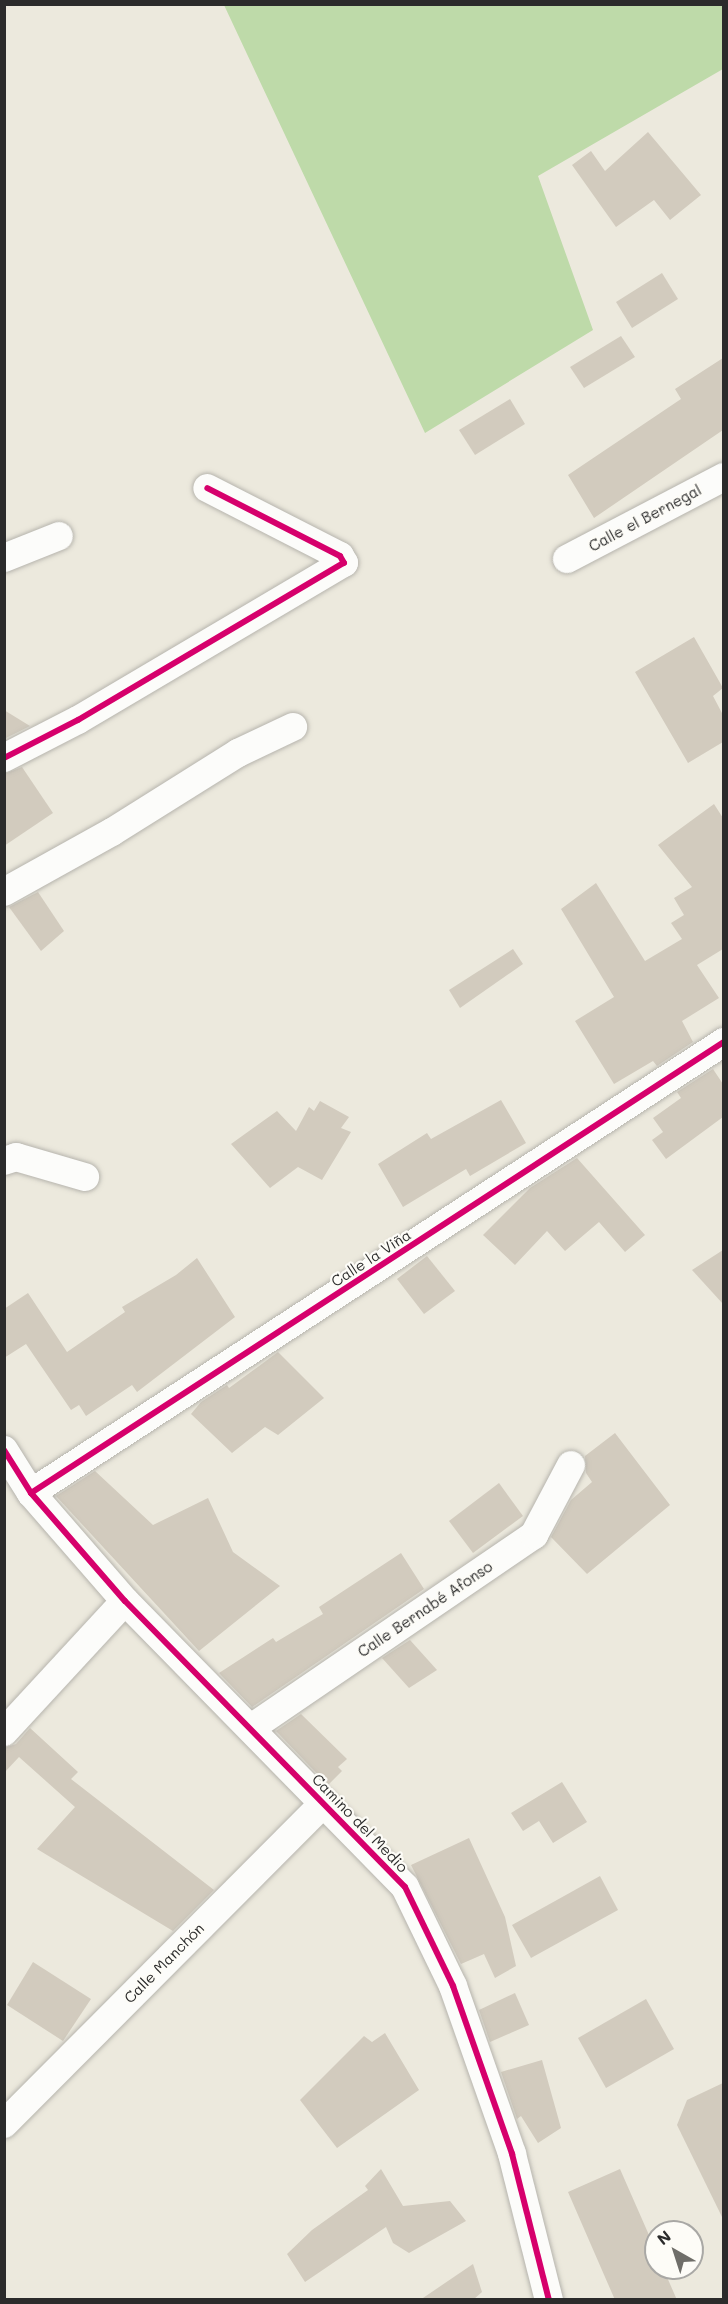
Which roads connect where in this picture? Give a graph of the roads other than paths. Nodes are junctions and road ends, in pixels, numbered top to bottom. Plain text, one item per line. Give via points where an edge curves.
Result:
1 (723, 477) edge
2 (207, 488) dead end
3 (58, 536) dead end
4 (4, 558) edge
5 (567, 559) dead end
6 (293, 727) dead end
7 (4, 758) edge
8 (4, 892) edge
9 (723, 1042) edge
10 (4, 1161) edge
11 (85, 1177) dead end
12 (4, 1450) edge
13 (570, 1465) dead end
14 (31, 1494) junction
15 (125, 1601) junction
16 (250, 1728) junction
17 (4, 1732) edge
18 (324, 1803) junction
19 (4, 2124) edge
20 (549, 2300) edge

1 - 5 street, Calle el Bernegal
2 - 7 street via 340,556 344,563 78,720
3 - 4 street
6 - 8 street via 238,753 112,832
9 - 14 street, Calle la Viña
10 - 11 street via 16,1157
12 - 14 street, Camino del Medio
13 - 16 street, Calle Bernabé Afonso via 534,1535
14 - 15 street, Camino del Medio
15 - 16 street, Camino del Medio
15 - 17 street
16 - 18 street, Camino del Medio
18 - 19 street, Calle Manchón
18 - 20 street, Camino del Medio via 405,1887 433,1939 512,2154

